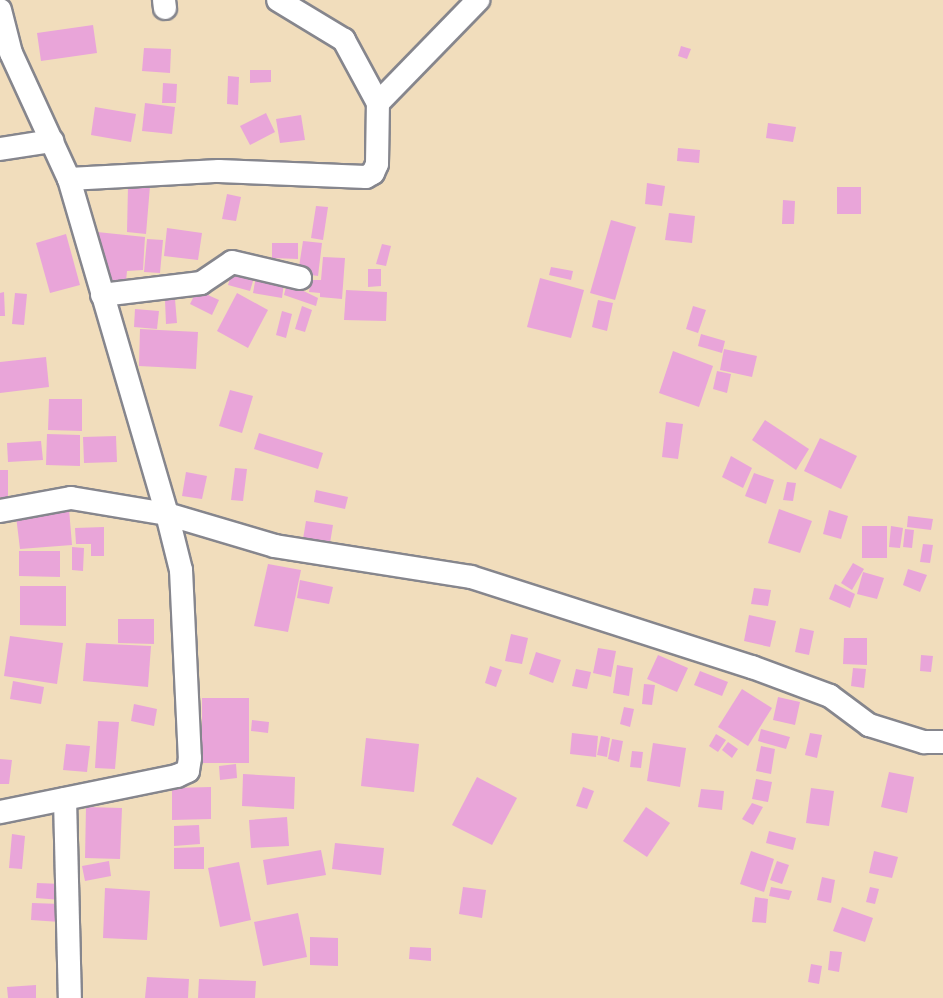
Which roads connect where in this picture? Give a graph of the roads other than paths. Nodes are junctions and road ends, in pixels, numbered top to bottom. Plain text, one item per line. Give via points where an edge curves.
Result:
1 (278, 0) edge
2 (478, 0) edge
3 (0, 10) edge
4 (378, 103) junction
5 (52, 141) junction
6 (0, 149) edge
7 (69, 179) junction
8 (300, 278) dead end
9 (102, 295) junction
10 (0, 511) edge
11 (167, 514) junction
12 (943, 742) edge
13 (65, 799) junction
14 (0, 812) edge
15 (70, 998) edge

1 - 4 street via 344,40
2 - 4 street
3 - 5 street via 11,53
4 - 7 street via 377,164 366,177 219,171
5 - 6 street
5 - 7 street
7 - 9 street
8 - 9 street via 232,262 201,283
9 - 11 street
10 - 11 street via 71,498
11 - 12 street via 275,546 486,581 817,691 869,725 924,742
11 - 13 street via 181,570 188,771
13 - 14 street
13 - 15 street

